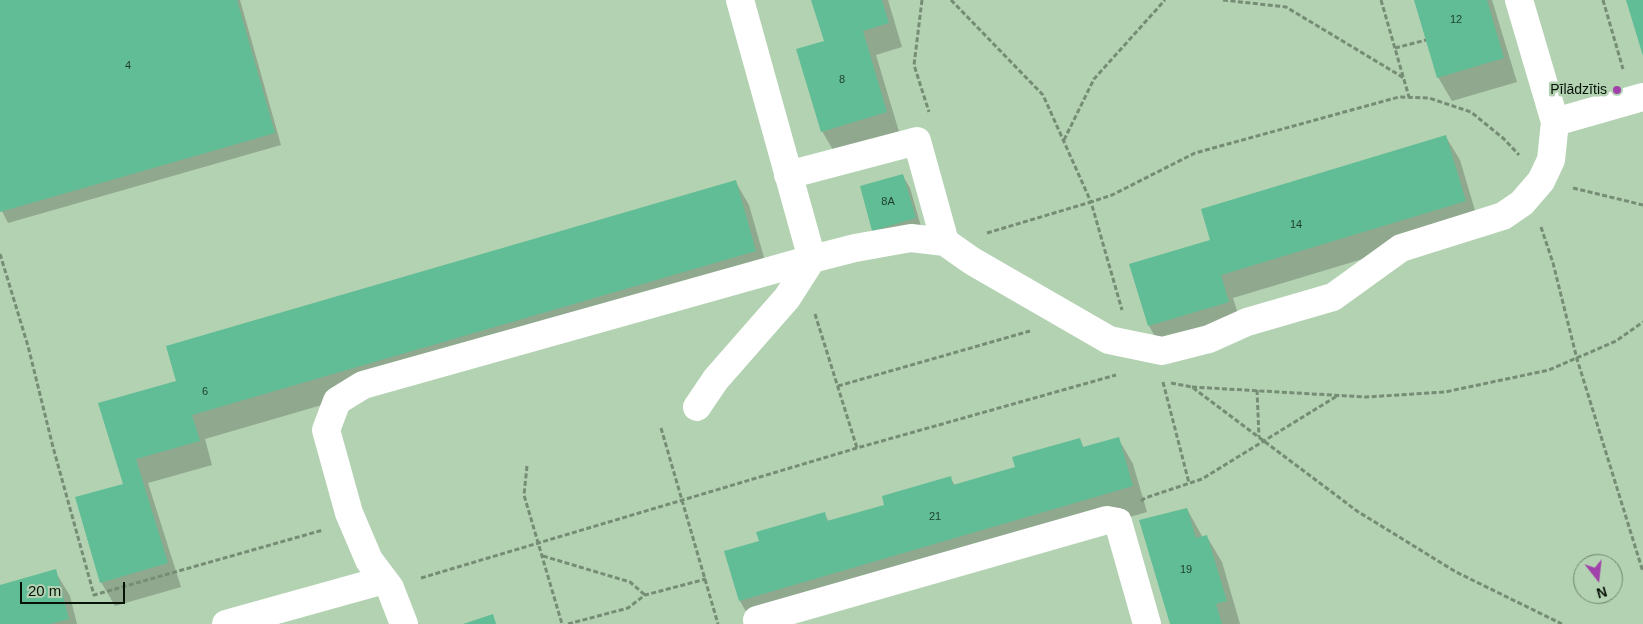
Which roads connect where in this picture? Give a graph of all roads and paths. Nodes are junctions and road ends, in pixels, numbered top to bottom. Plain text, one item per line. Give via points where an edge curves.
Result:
1 (740, 0) edge
2 (951, 0) edge
3 (1165, 0) edge
4 (1223, 0) edge
5 (1381, 0) edge
6 (1519, 0) edge
7 (1602, 0) edge
8 (1426, 40) dead end
9 (1395, 48) junction
10 (1404, 78) junction
11 (1410, 97) junction
12 (1637, 99) edge
13 (1555, 122) junction
14 (1064, 141) junction
15 (788, 175) junction
16 (1542, 181) junction
17 (1091, 202) junction
18 (1522, 203) junction
19 (1643, 205) edge
20 (945, 242) junction
21 (0, 254) edge
22 (812, 259) junction
23 (797, 285) junction
24 (1070, 319) junction
25 (1643, 322) edge
26 (1133, 347) junction
27 (1577, 359) junction
28 (1118, 375) dead end
29 (1154, 378) dead end
30 (1163, 382) junction
31 (838, 386) junction
32 (1192, 387) junction
33 (1257, 390) junction
34 (1337, 395) junction
35 (697, 407) dead end
36 (661, 428) dead end
37 (1259, 438) junction
38 (1264, 442) junction
39 (857, 448) junction
40 (527, 466) dead end
41 (1189, 483) junction
42 (682, 499) junction
43 (352, 521) junction
44 (1118, 522) junction
45 (538, 542) junction
46 (542, 555) junction
47 (1643, 572) edge
48 (706, 579) junction
49 (387, 584) junction
50 (645, 595) junction
51 (757, 620) dead end
52 (226, 624) edge
53 (404, 624) edge
54 (562, 624) edge
55 (568, 624) edge
56 (718, 624) edge
57 (1147, 624) edge
58 (1562, 624) edge

1 - 15 street
2 - 14 path via 1043,95
3 - 14 path via 1094,79
4 - 10 path via 1286,7
5 - 9 path
6 - 13 street
7 - 12 path
8 - 9 path
9 - 10 path
10 - 11 path
11 - 16 path via 1429,98 1471,112 1504,139
11 - 17 path via 1399,97 1196,153 1112,195
12 - 13 street
13 - 16 street via 1550,160
14 - 17 path
15 - 20 street via 917,141
15 - 22 street
16 - 18 street
16 - 19 path
17 - 20 path
17 - 26 path
18 - 26 street via 1503,216 1401,248 1333,297 1247,322 1209,339 1162,351
18 - 27 path via 1541,228
20 - 22 street via 911,238
20 - 24 street
21 - 43 path via 28,346 94,595
22 - 23 street
22 - 43 street via 363,385 337,401 326,430
23 - 31 path via 810,298
23 - 35 street via 716,378
24 - 26 street via 1110,340
24 - 31 path
25 - 27 path via 1616,342
27 - 34 path via 1549,370 1444,392 1366,397
27 - 47 path
28 - 39 path
29 - 30 path
30 - 32 path
30 - 41 path
31 - 39 path
32 - 33 path
32 - 37 path
33 - 34 path
33 - 37 path
34 - 38 path
36 - 42 path
37 - 38 path
38 - 41 path via 1202,479
38 - 58 path via 1357,510 1456,572
39 - 42 path
40 - 45 path via 524,495
41 - 44 path via 1145,498
42 - 45 path
42 - 48 path
43 - 49 street via 369,560
44 - 51 street via 1107,520
44 - 57 street
45 - 46 path
45 - 49 path
46 - 50 path via 630,582
46 - 54 path
48 - 50 path
48 - 56 path
49 - 52 street
49 - 53 street
50 - 55 path via 628,608

